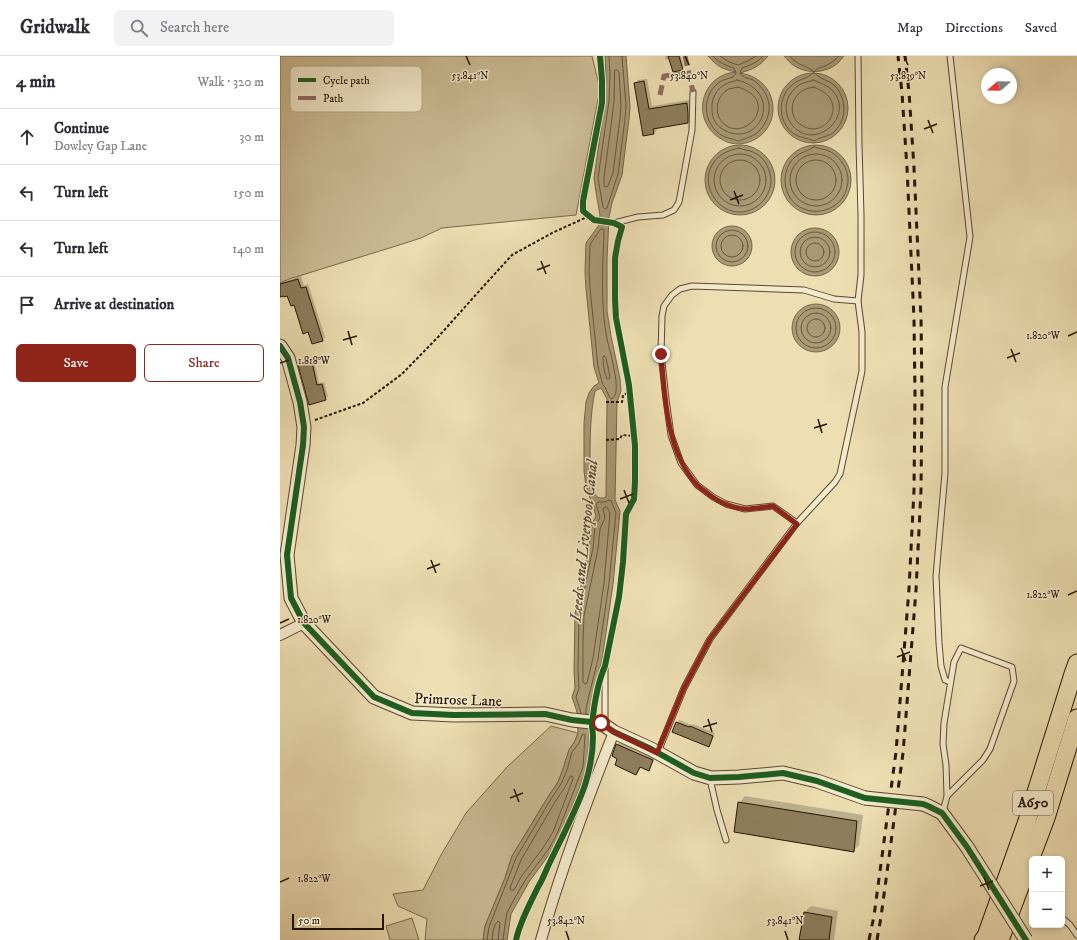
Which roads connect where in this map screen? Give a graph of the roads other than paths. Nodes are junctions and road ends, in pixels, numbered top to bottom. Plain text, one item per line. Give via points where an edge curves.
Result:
1 (858, 56) edge
2 (950, 56) edge
3 (693, 92) dead end
4 (614, 223) road end
5 (858, 301) junction
6 (280, 346) edge
7 (797, 524) junction
8 (304, 623) junction
9 (280, 635) edge
10 (1077, 663) edge
11 (605, 666) dead end
12 (950, 682) junction
13 (1077, 718) edge
14 (607, 727) junction
15 (657, 753) junction
16 (710, 778) junction
17 (947, 796) junction
18 (942, 813) junction
19 (726, 840) dead end
20 (1065, 921) edge
21 (1077, 935) edge
22 (541, 940) edge
23 (983, 940) edge
24 (1000, 940) edge
25 (1026, 940) edge

1 - 5 lane via 861,275
2 - 12 lane via 970,237 945,387 945,473 936,576 942,666 945,680
3 - 4 lane via 692,130 679,202 674,210 663,215 638,217
5 - 7 lane via 862,332 862,371 840,474
5 - 7 lane via 834,299 804,290 692,286 680,289 664,306 661,354 671,435 681,463 697,485 712,498 745,509 773,506
6 - 8 street, Primrose Lane via 288,358 304,427 287,555 291,598
7 - 15 lane via 710,639 684,688
8 - 9 street
8 - 14 street, Primrose Lane via 374,697 412,713 545,714
10 - 23 highway, A650 via 1027,821
11 - 14 lane
12 - 17 lane via 942,744
12 - 17 lane via 954,662 961,648 1012,667 1014,681 990,749 983,760
13 - 24 highway, A650 via 1046,818
14 - 15 street
14 - 22 street via 596,778
15 - 16 street via 694,773
16 - 18 street, bridge via 783,772 865,798 923,804
16 - 19 lane
17 - 18 lane
18 - 25 street, bridge via 967,846
20 - 21 lane

